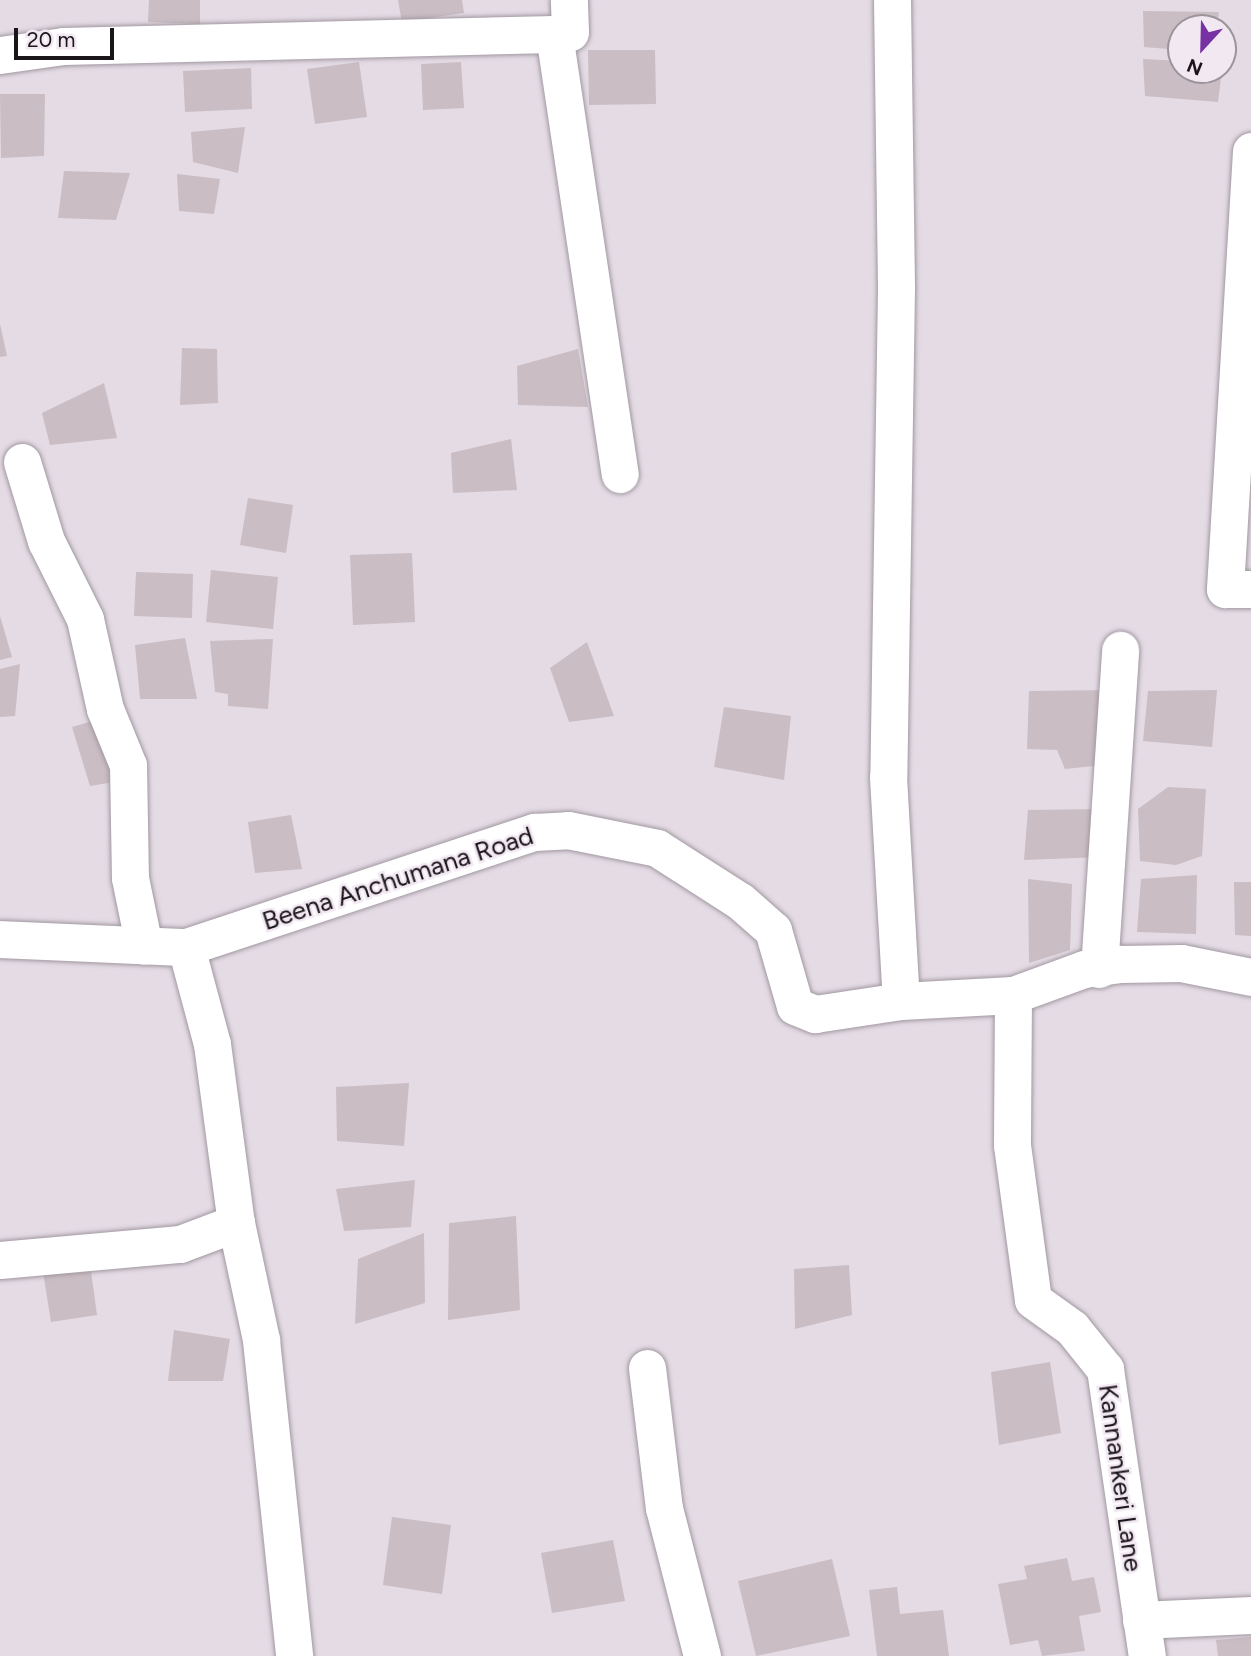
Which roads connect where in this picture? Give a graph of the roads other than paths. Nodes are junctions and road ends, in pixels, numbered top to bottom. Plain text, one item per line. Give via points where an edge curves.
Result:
1 (569, 0) edge
2 (891, 0) edge
3 (554, 34) junction
4 (0, 55) edge
5 (1251, 151) edge
6 (22, 462) dead end
7 (620, 474) dead end
8 (1251, 589) edge
9 (1120, 650) dead end
10 (0, 939) edge
11 (144, 946) junction
12 (186, 947) junction
13 (1099, 969) junction
14 (1251, 976) edge
15 (1013, 995) junction
16 (901, 1001) junction
17 (236, 1223) junction
18 (0, 1260) edge
19 (647, 1368) dead end
20 (1251, 1615) edge
21 (1141, 1620) junction
22 (294, 1656) edge
23 (702, 1656) edge
24 (1147, 1656) edge

1 - 3 street via 570,32
2 - 16 street via 896,289 888,777
3 - 4 street via 64,46
3 - 7 street
5 - 8 street via 1225,589
6 - 11 street via 46,541 85,619 105,709 128,765 130,878
9 - 13 street
10 - 11 street, Beena Anchumana Road
11 - 12 street, Beena Anchumana Road
12 - 16 street, Beena Anchumana Road via 534,832 568,830 657,848 740,901 773,930 794,1006 815,1014
12 - 17 street via 212,1044
13 - 14 street, Beena Anchumana Road via 1181,963
13 - 15 street, Beena Anchumana Road
15 - 16 street, Beena Anchumana Road
15 - 21 street, Kannankeri Lane via 1012,1145 1034,1300 1072,1328 1105,1369
17 - 18 street via 180,1244
17 - 22 street via 261,1340
19 - 23 street via 664,1508
20 - 21 street
21 - 24 street, Kannankeri Lane

